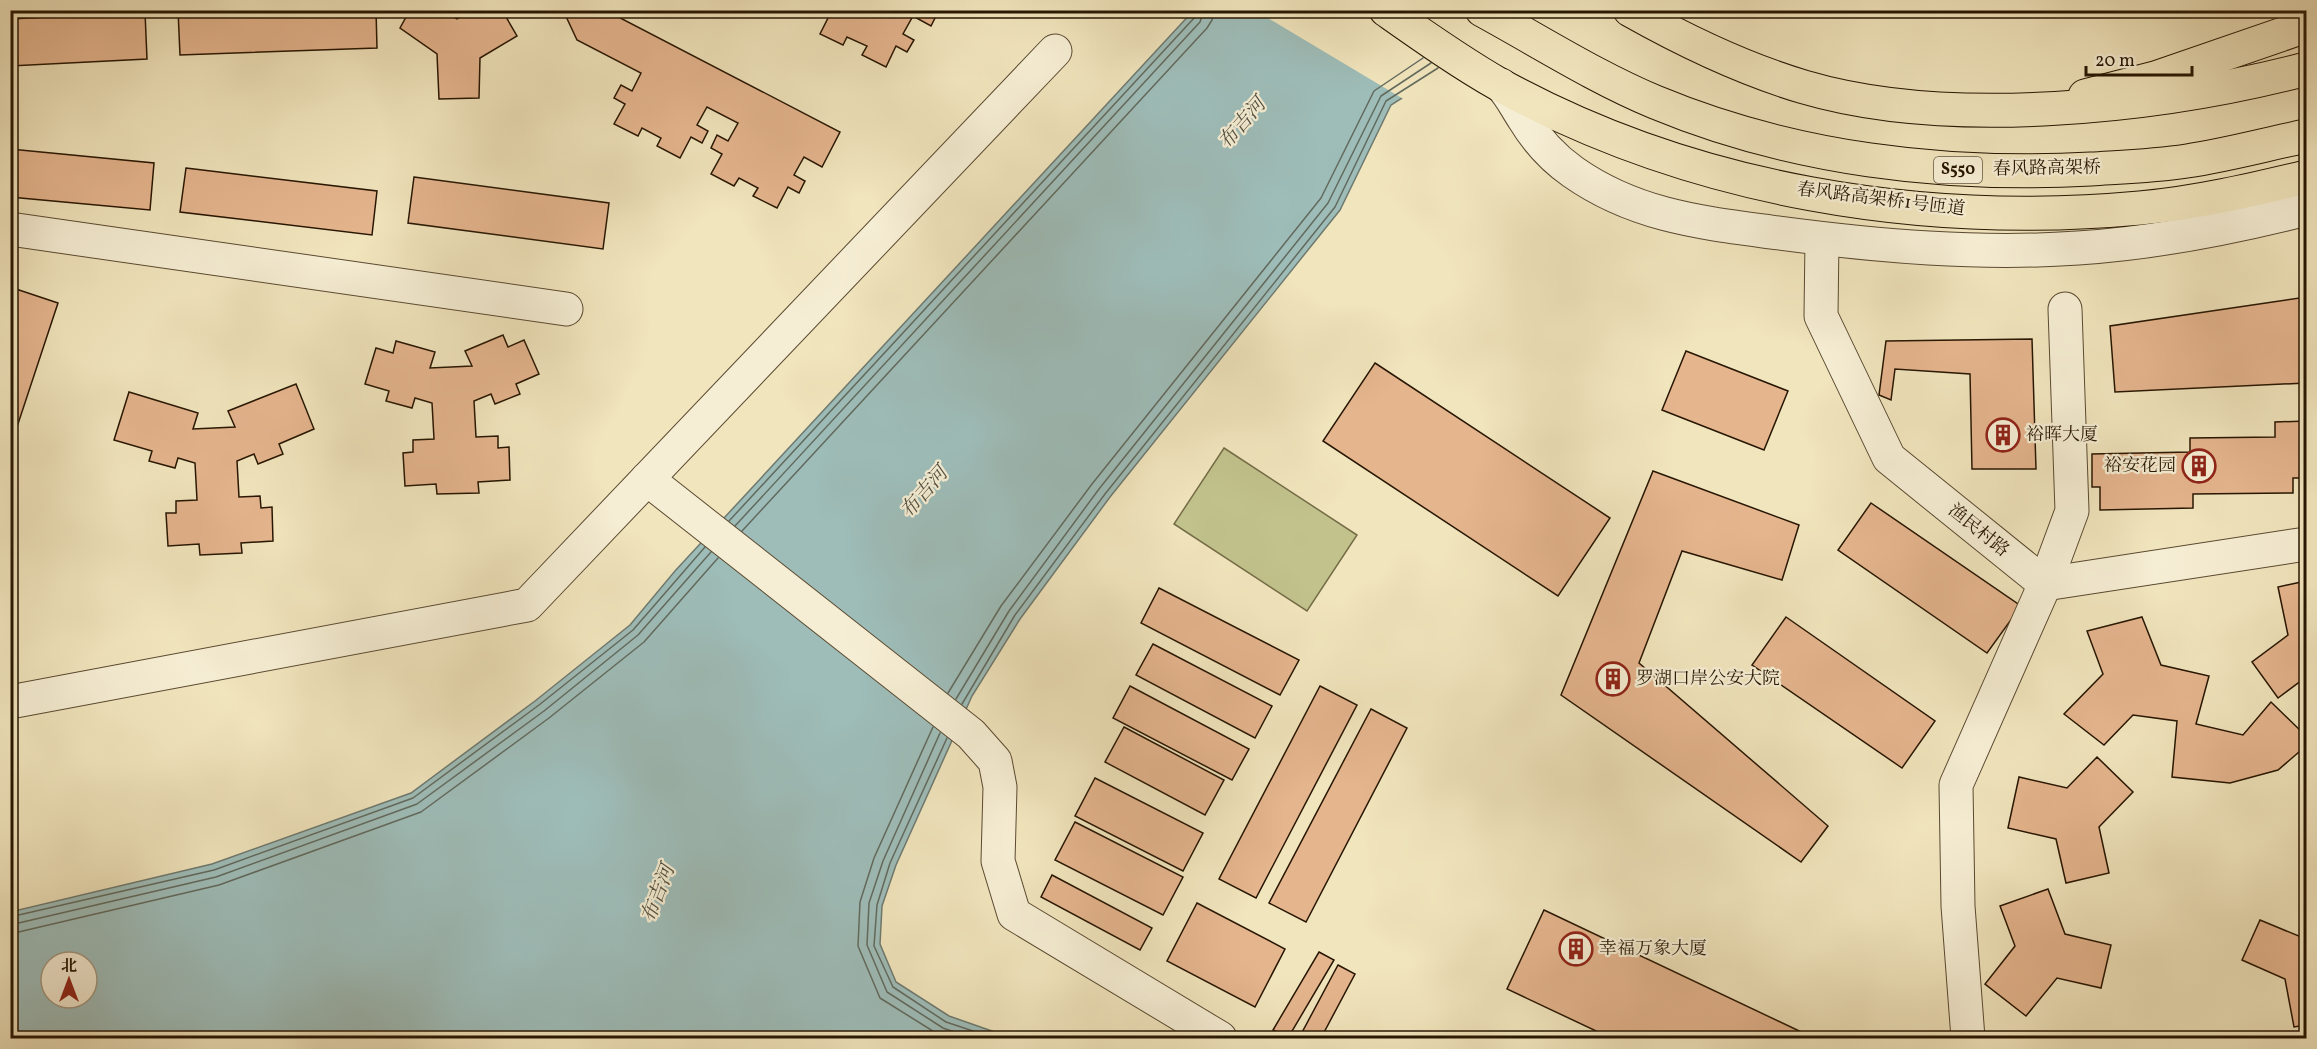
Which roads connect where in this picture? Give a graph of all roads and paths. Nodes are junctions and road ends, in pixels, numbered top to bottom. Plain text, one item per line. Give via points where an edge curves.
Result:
1 (1363, 10) edge
2 (1386, 10) edge
3 (1482, 10) edge
4 (1634, 13) edge
5 (2307, 26) edge
6 (1055, 51) dead end
7 (1472, 68) junction
8 (2307, 69) edge
9 (1501, 85) junction
10 (2006, 109) junction
11 (2307, 135) edge
12 (2307, 177) edge
13 (2307, 209) edge
14 (10, 229) edge
15 (1822, 238) junction
16 (566, 309) dead end
17 (2065, 309) dead end
18 (647, 479) junction
19 (2307, 544) edge
20 (2045, 584) junction
21 (10, 702) edge
22 (1220, 1038) edge
23 (1968, 1038) edge

1 - 7 main road
2 - 7 main road, 春风路高架桥1号匝道
3 - 11 main road, 春风路高架桥 / S550 via 1654,102 1723,128 1876,161 1964,171 2048,171 2186,161
4 - 10 main road via 1740,65 1805,87 1877,102
5 - 10 main road via 2155,78 2090,95
6 - 18 street
7 - 9 main road, 春风路高架桥1号匝道
8 - 10 main road via 2186,94 2098,105
9 - 12 main road, 春风路高架桥1号匝道 via 1608,135 1716,172 1822,197 1874,203 2010,213 2140,208
9 - 15 street via 1532,131 1558,160 1611,195 1651,212 1675,217
13 - 15 street via 2181,237 2077,249 1964,250
14 - 16 street
15 - 20 street, 渔民村路 via 1821,316 1889,458
17 - 20 street via 2072,511
18 - 21 street via 527,605
18 - 22 street via 971,734 995,761 1000,787 998,861 1014,914
19 - 20 street
20 - 23 street via 1956,785 1958,906

